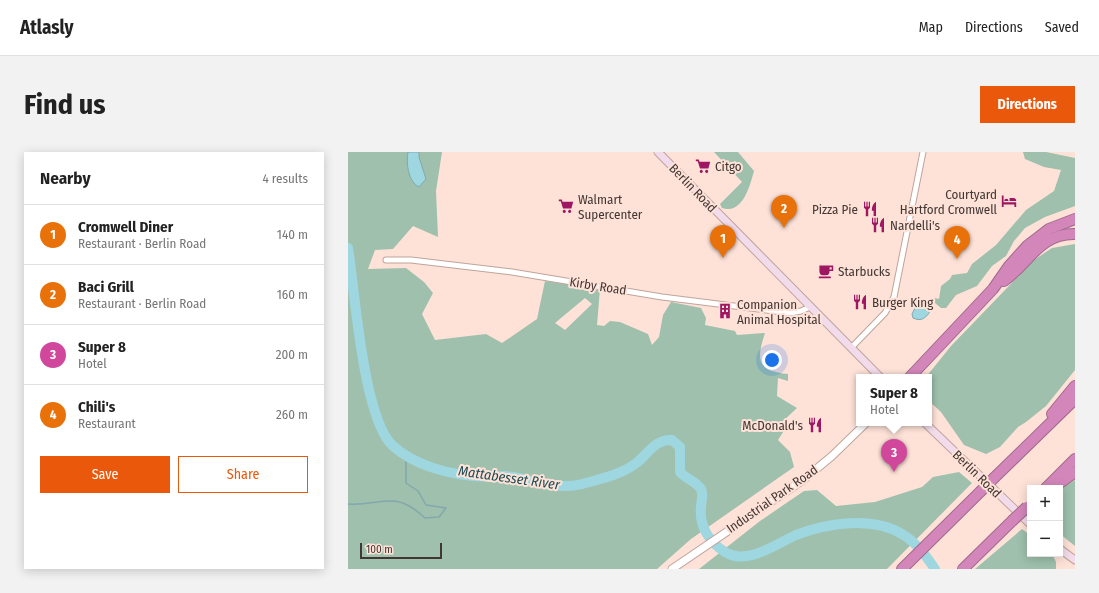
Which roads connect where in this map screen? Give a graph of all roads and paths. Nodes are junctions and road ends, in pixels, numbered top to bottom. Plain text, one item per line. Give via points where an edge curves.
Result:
1 (658, 152) edge
2 (923, 152) edge
3 (1075, 219) edge
4 (1075, 234) edge
5 (386, 260) dead end
6 (993, 289) junction
7 (810, 307) junction
8 (851, 348) junction
9 (877, 374) edge
10 (913, 374) edge
11 (1075, 386) edge
12 (1075, 399) edge
13 (863, 426) edge
14 (929, 426) edge
15 (1027, 446) junction
16 (1075, 459) edge
17 (1075, 472) edge
18 (1049, 485) edge
19 (1057, 485) edge
20 (1027, 506) edge
21 (1027, 521) edge
22 (1063, 551) edge
23 (1075, 560) edge
24 (672, 569) edge
25 (902, 569) edge
26 (964, 569) edge

1 - 7 main road, Berlin Road
2 - 8 street via 894,297 885,313
3 - 6 highway via 1055,226 1031,242 1009,266
4 - 6 highway via 1059,236 1043,243 1007,279
5 - 7 street, Kirby Road via 411,260 512,272 662,297 790,313
6 - 10 highway
7 - 8 main road, Berlin Road
8 - 9 main road, Berlin Road
11 - 15 highway
12 - 15 highway
13 - 24 street, Industrial Park Road via 803,480
14 - 21 main road, Berlin Road
15 - 25 highway, bridge
16 - 18 highway
17 - 19 highway
20 - 26 highway, bridge
22 - 23 main road

